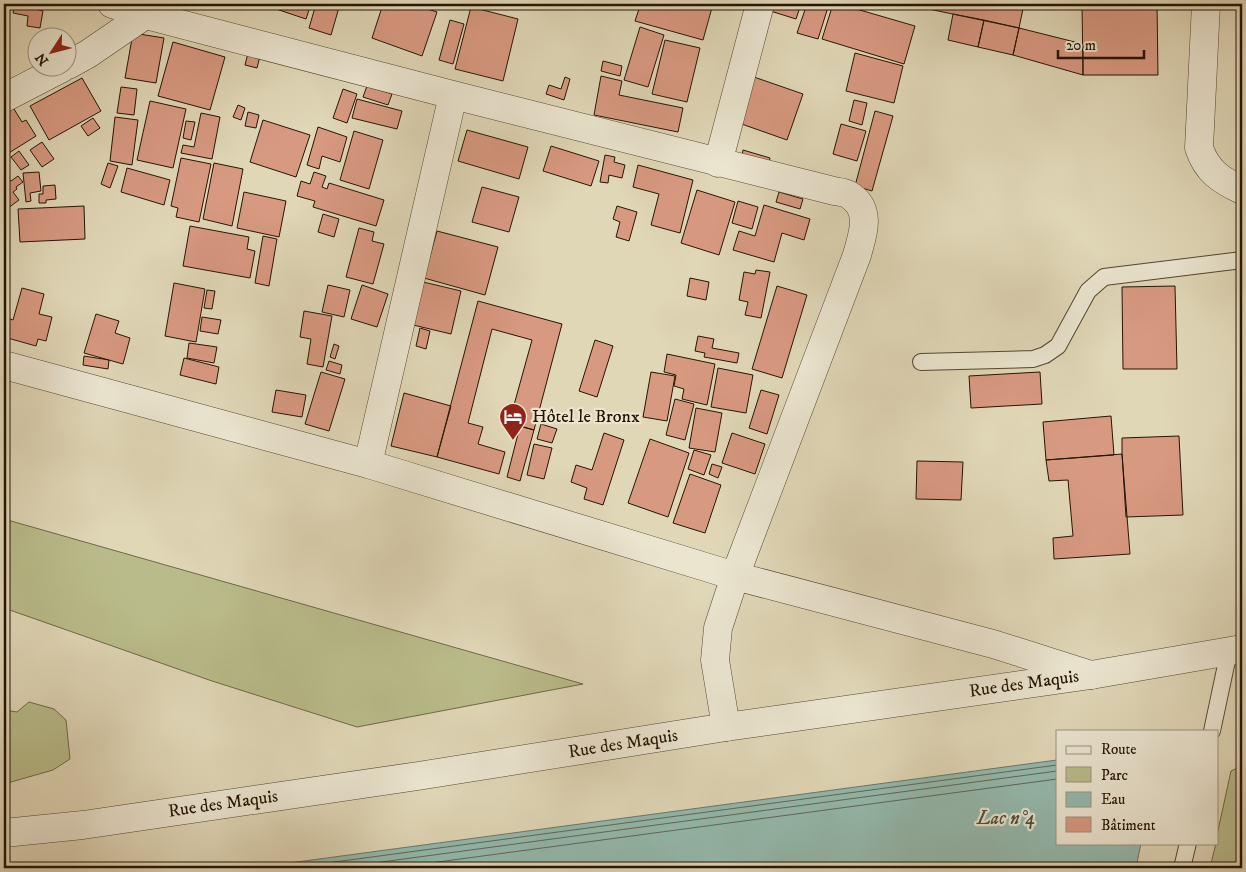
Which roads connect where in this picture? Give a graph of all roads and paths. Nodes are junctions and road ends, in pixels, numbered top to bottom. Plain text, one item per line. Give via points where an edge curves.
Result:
1 (112, 4) edge
2 (760, 4) edge
3 (1206, 4) edge
4 (153, 9) edge
5 (78, 60) edge
6 (43, 78) edge
7 (453, 95) junction
8 (4, 98) edge
9 (718, 163) junction
10 (1242, 190) edge
11 (1242, 260) edge
12 (920, 362) dead end
13 (4, 365) edge
14 (368, 464) junction
15 (736, 576) junction
16 (1235, 650) edge
17 (1090, 675) junction
18 (726, 728) junction
19 (1212, 730) edge
20 (4, 833) edge
21 (1188, 844) edge
22 (1182, 868) edge

1 - 4 street
2 - 9 street
3 - 10 street via 1199,148 1211,170
4 - 5 street
4 - 7 street
6 - 8 street
7 - 9 street
7 - 14 street
9 - 15 street via 851,196 860,205 865,225 857,255
11 - 12 lane via 1104,277 1088,291 1058,346 1045,355
13 - 14 street
14 - 15 street
15 - 17 street via 993,644
15 - 18 street via 718,628 715,660
16 - 17 street, Rue des Maquis
16 - 19 lane
17 - 18 street, Rue des Maquis
18 - 20 street, Rue des Maquis via 93,824
21 - 22 lane

